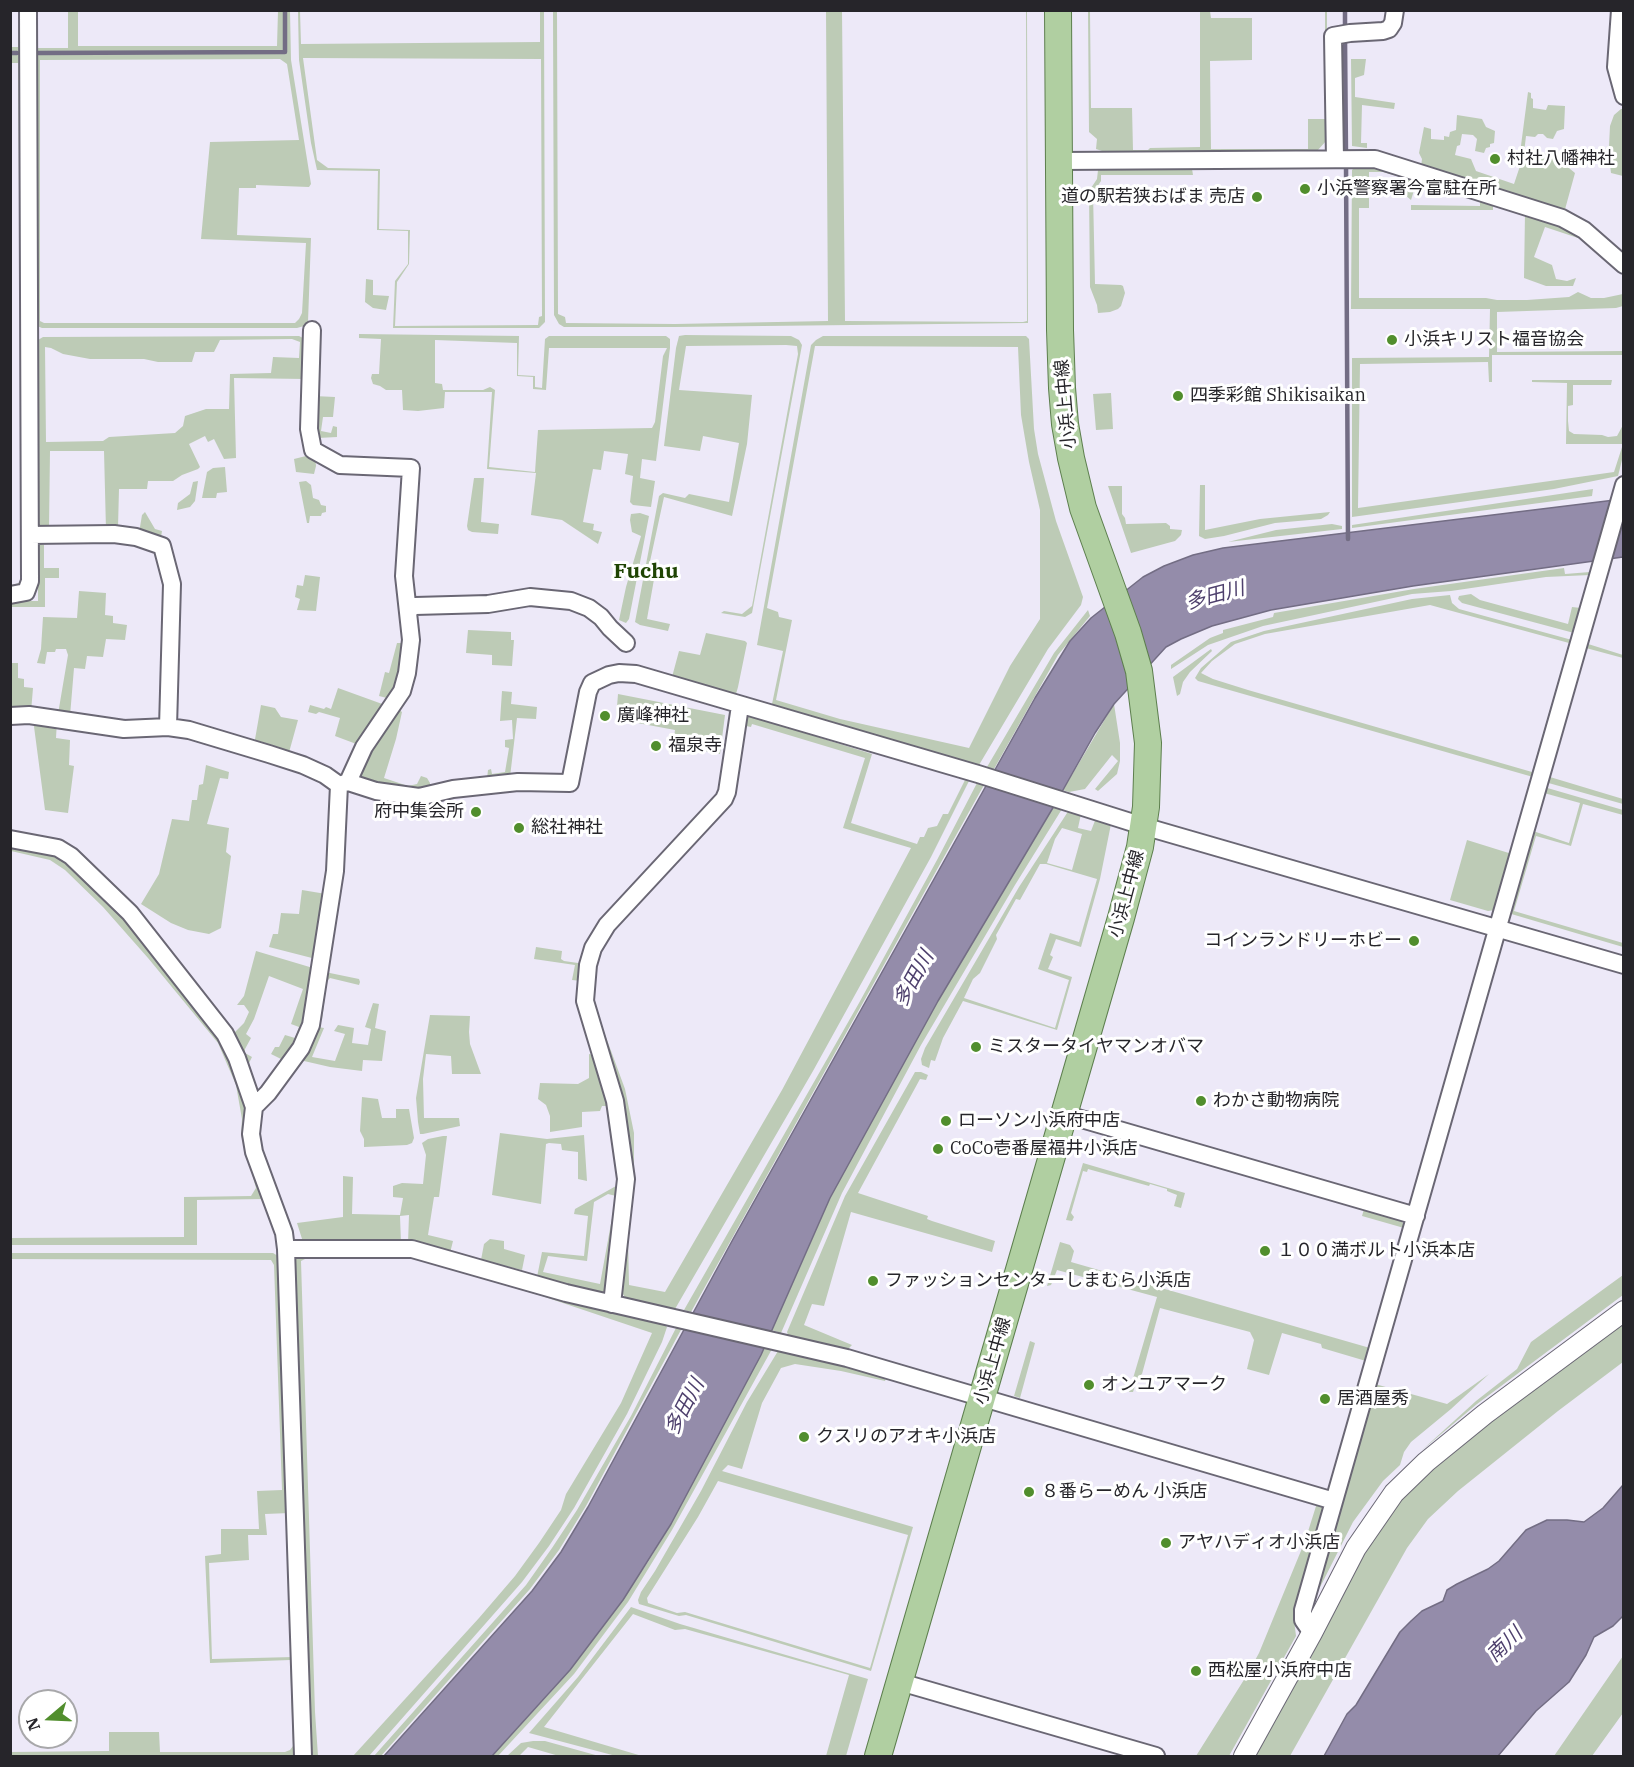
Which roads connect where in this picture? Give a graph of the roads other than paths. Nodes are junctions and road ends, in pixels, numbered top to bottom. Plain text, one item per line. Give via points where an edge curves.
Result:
1 (28, 10) edge
2 (1058, 10) edge
3 (1395, 10) edge
4 (1620, 10) edge
5 (1623, 96) edge
6 (1342, 159) junction
7 (1059, 161) junction
8 (1623, 265) edge
9 (312, 330) dead end
10 (1623, 486) edge
11 (30, 535) junction
12 (10, 595) edge
13 (408, 610) junction
14 (626, 643) dead end
15 (740, 706) junction
16 (10, 716) edge
17 (168, 728) junction
18 (344, 783) junction
19 (1143, 826) junction
20 (10, 838) edge
21 (1497, 928) junction
22 (1623, 964) edge
23 (254, 1107) junction
24 (1064, 1114) junction
25 (1416, 1216) junction
26 (286, 1249) junction
27 (612, 1304) junction
28 (1623, 1311) edge
29 (983, 1398) junction
30 (1334, 1501) junction
31 (1312, 1633) junction
32 (900, 1682) junction
33 (303, 1756) edge
34 (878, 1756) edge
35 (1156, 1756) edge
36 (1244, 1756) edge

1 - 11 street
2 - 7 main road, 小浜上中線
3 - 6 street via 1389,29 1333,36
4 - 5 street via 1616,67
6 - 7 street
6 - 8 street via 1375,159 1562,218 1584,230
7 - 19 main road, 小浜上中線 via 1065,424 1083,508 1136,656 1143,691 1149,763
9 - 13 street via 309,429 313,450 340,465 411,468 404,576
10 - 21 street
11 - 12 street via 30,581 26,592
11 - 17 street via 114,534 162,546 172,584
13 - 14 street via 415,606 494,604 530,597 571,601 601,617
13 - 18 street via 410,653 402,691 375,728
15 - 18 street via 636,674 619,673 592,683 570,783 518,782 418,797
15 - 19 street
15 - 27 street via 724,799 607,926 588,965 585,1001 615,1101 626,1179
16 - 17 street via 46,717 124,729
17 - 18 street via 200,733 269,754
18 - 23 street via 335,872 311,1025 301,1048
19 - 21 street
19 - 24 main road, 小浜上中線 via 1121,918
20 - 23 street via 58,848 71,856 130,913 225,1034
21 - 22 street
21 - 25 street
23 - 26 street via 254,1152 284,1233
24 - 25 street
24 - 29 main road, 小浜上中線
25 - 30 street
26 - 27 street via 412,1250
26 - 33 street
27 - 29 street via 775,1341
28 - 31 street via 1447,1444 1394,1493 1356,1548
29 - 30 street
29 - 32 main road, 小浜上中線
30 - 31 street via 1303,1610 1303,1620
31 - 36 street
32 - 34 main road, 小浜上中線
32 - 35 street

